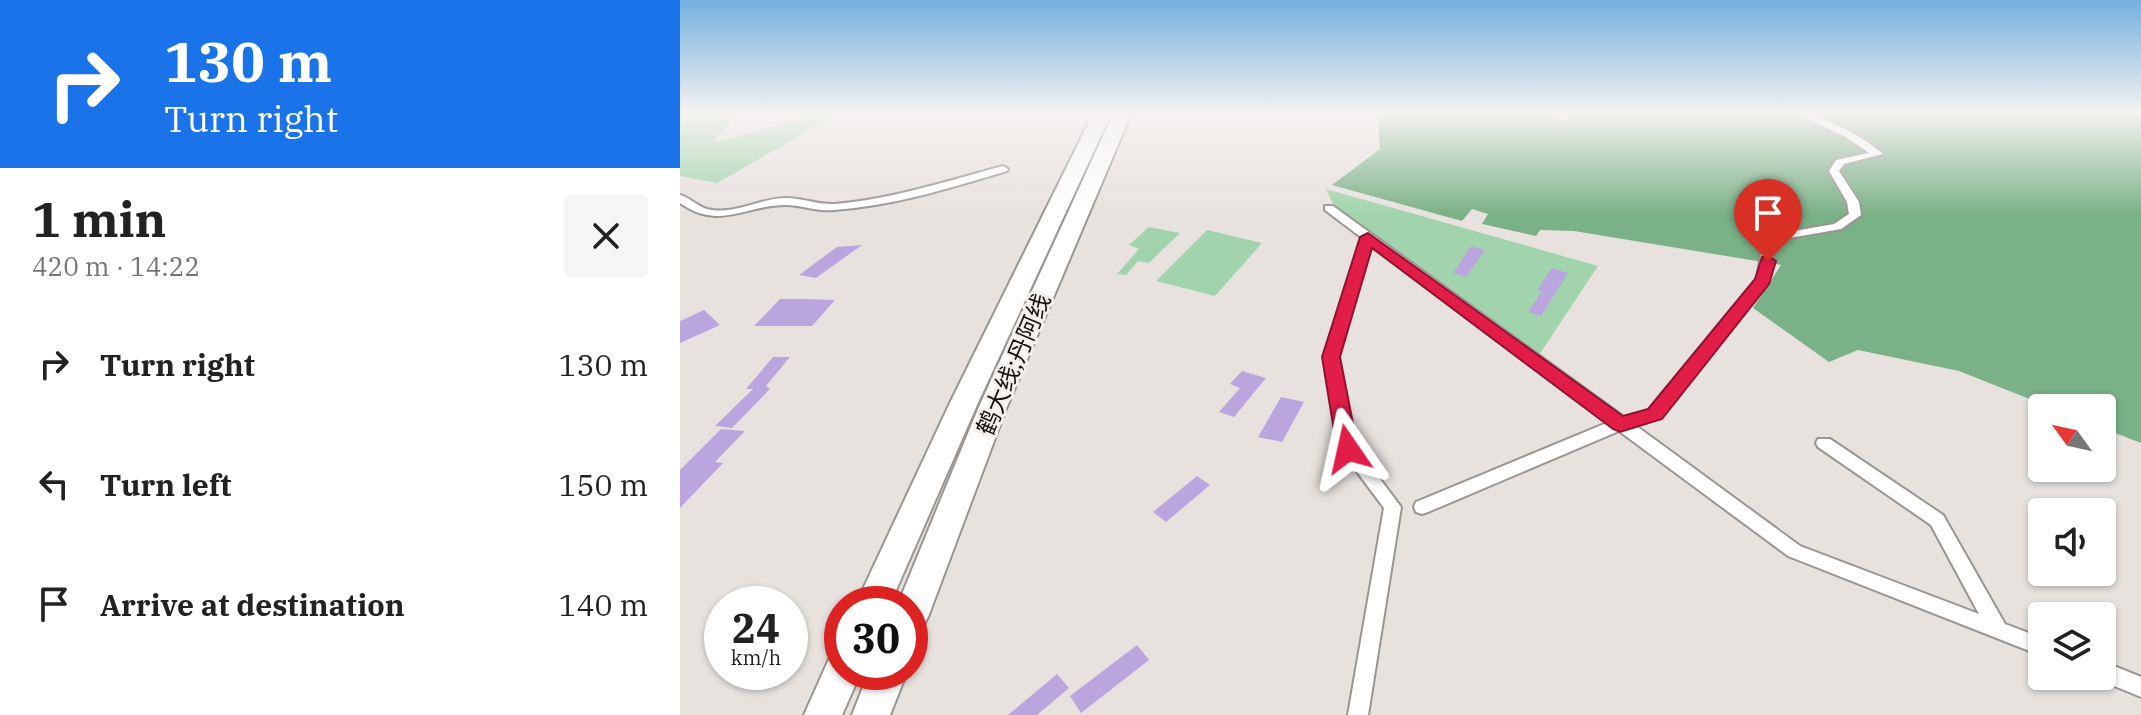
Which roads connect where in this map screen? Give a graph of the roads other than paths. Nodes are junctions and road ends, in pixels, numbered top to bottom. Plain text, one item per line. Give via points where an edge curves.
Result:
1 (1086, 147) edge
2 (1107, 147) edge
3 (1868, 147) edge
4 (1003, 169) dead end
5 (680, 198) edge
6 (1329, 208) dead end
7 (1368, 237) junction
8 (1620, 424) junction
9 (1824, 443) dead end
10 (1422, 507) dead end
11 (881, 586) edge
12 (922, 586) edge
13 (1998, 630) junction
14 (2028, 642) edge
15 (2116, 677) edge
16 (2141, 687) edge
17 (834, 690) edge
18 (881, 690) edge
19 (823, 715) edge
20 (871, 715) edge
21 (1358, 715) edge

1 - 11 highway, 鹤大线;丹阿线
2 - 12 highway, 鹤大线;丹阿线 via 992,409
3 - 8 street via 1878,154 1840,162 1834,171 1855,215 1837,227 1774,237 1763,280 1655,414
4 - 5 street via 831,208 781,202 716,215 694,210
6 - 7 street
7 - 8 street
7 - 21 street via 1331,357 1348,449 1393,507
8 - 10 street
8 - 13 street via 1794,551
9 - 13 street via 1937,520
13 - 14 street
15 - 16 street
17 - 19 highway
18 - 20 highway

